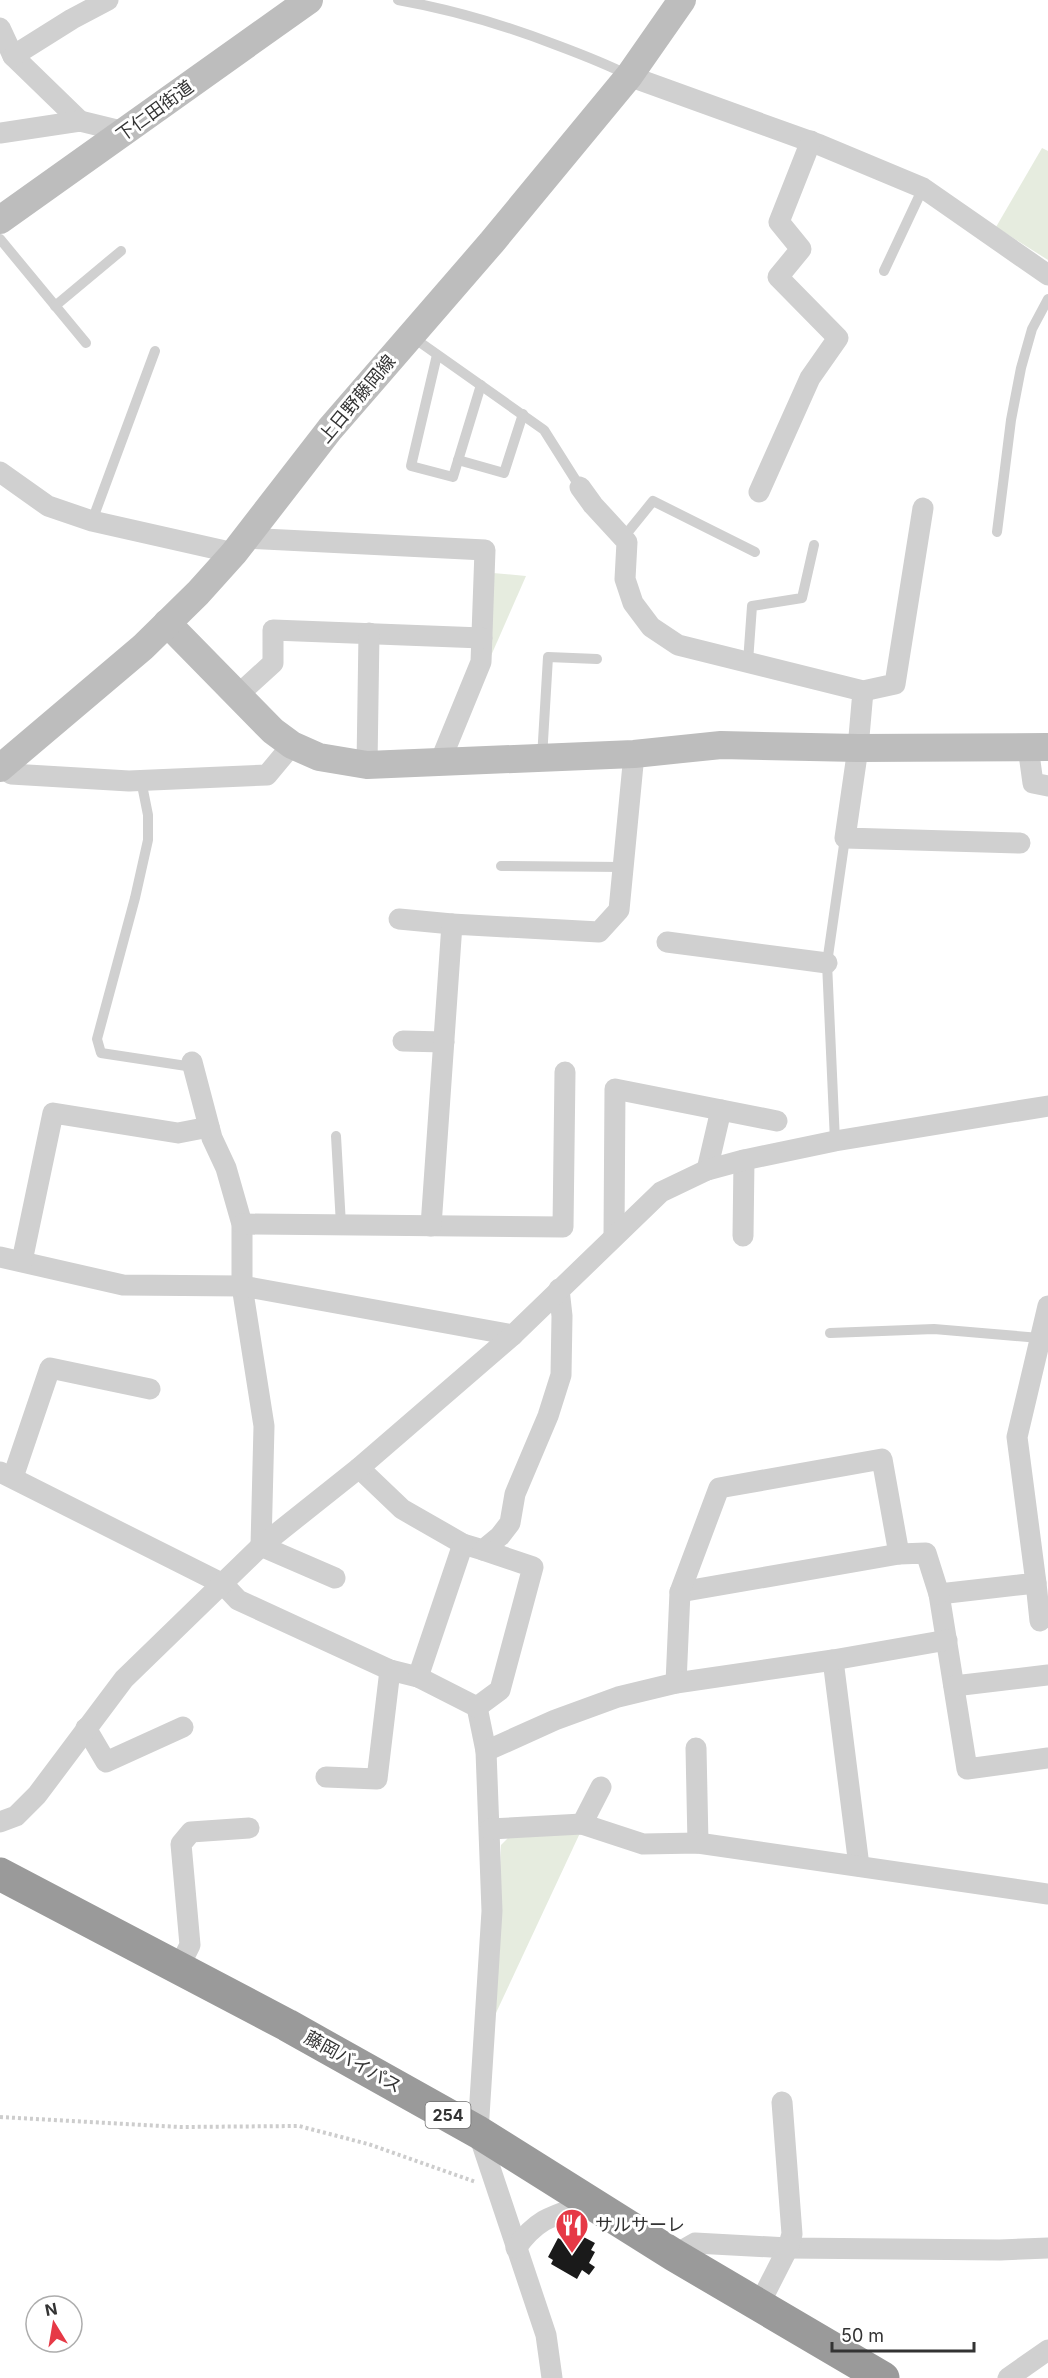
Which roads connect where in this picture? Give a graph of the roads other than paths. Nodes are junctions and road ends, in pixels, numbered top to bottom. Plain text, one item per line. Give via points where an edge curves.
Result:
1 (108, 0) edge
2 (309, 0) edge
3 (398, 0) edge
4 (682, 0) edge
5 (0, 28) edge
6 (13, 56) junction
7 (629, 76) junction
8 (80, 121) junction
9 (125, 132) junction
10 (0, 133) edge
11 (811, 141) junction
12 (922, 188) junction
13 (0, 220) edge
14 (0, 239) edge
15 (121, 251) dead end
16 (884, 271) dead end
17 (1048, 275) edge
18 (1048, 299) edge
19 (55, 306) junction
20 (411, 336) junction
21 (86, 343) dead end
22 (155, 351) dead end
23 (437, 355) junction
24 (480, 385) junction
25 (523, 414) junction
26 (458, 460) junction
27 (0, 472) edge
28 (580, 487) joint
29 (759, 492) dead end
30 (923, 508) dead end
31 (92, 521) junction
32 (997, 531) dead end
33 (623, 538) junction
34 (240, 545) junction
35 (814, 545) dead end
36 (755, 552) dead end
37 (167, 623) junction
38 (369, 633) junction
39 (482, 638) junction
40 (597, 658) dead end
41 (748, 662) junction
42 (863, 691) junction
43 (238, 694) junction
44 (292, 745) junction
45 (1038, 747) edge
46 (858, 748) junction
47 (634, 754) junction
48 (542, 758) junction
49 (440, 762) junction
50 (368, 765) junction
51 (1, 767) edge
52 (141, 780) junction
53 (1048, 786) edge
54 (845, 838) junction
55 (1020, 843) dead end
56 (501, 866) dead end
57 (623, 867) junction
58 (399, 919) dead end
59 (452, 924) junction
60 (667, 942) dead end
61 (826, 963) junction
62 (403, 1041) dead end
63 (444, 1042) junction
64 (193, 1065) joint
65 (565, 1072) dead end
66 (1048, 1106) edge
67 (721, 1110) junction
68 (777, 1121) dead end
69 (210, 1127) junction
70 (336, 1136) dead end
71 (834, 1141) junction
72 (744, 1160) junction
73 (707, 1170) junction
74 (242, 1224) junction
75 (341, 1225) junction
76 (431, 1226) junction
77 (614, 1236) junction
78 (743, 1236) dead end
79 (0, 1257) edge
80 (22, 1261) junction
81 (242, 1286) junction
82 (559, 1289) junction
83 (1048, 1306) edge
84 (830, 1333) dead end
85 (513, 1335) junction
86 (1040, 1338) junction
87 (1040, 1369) edge
88 (150, 1389) dead end
89 (359, 1468) junction
90 (7, 1475) edge
91 (261, 1546) junction
92 (473, 1547) junction
93 (899, 1554) junction
94 (1040, 1572) edge
95 (334, 1578) dead end
96 (223, 1584) junction
97 (680, 1592) junction
98 (939, 1594) junction
99 (1040, 1621) dead end
100 (947, 1640) junction
101 (833, 1660) junction
102 (390, 1670) junction
103 (1048, 1675) edge
104 (418, 1677) junction
105 (676, 1683) junction
106 (954, 1686) junction
107 (477, 1707) junction
108 (183, 1727) dead end
109 (86, 1728) junction
110 (696, 1748) dead end
111 (486, 1751) junction
112 (1048, 1758) edge
113 (326, 1777) dead end
114 (600, 1787) dead end
115 (0, 1822) edge
116 (582, 1824) junction
117 (249, 1828) dead end
118 (490, 1829) junction
119 (698, 1843) junction
120 (859, 1866) junction
121 (0, 1874) edge
122 (1048, 1894) edge
123 (179, 1967) junction
124 (782, 2102) dead end
125 (478, 2132) junction
126 (591, 2203) junction
127 (516, 2248) junction
128 (788, 2248) junction
129 (1048, 2248) edge
130 (674, 2255) junction
131 (759, 2305) junction
132 (1048, 2350) edge
133 (552, 2378) edge
134 (883, 2378) edge
135 (1008, 2378) edge

1 - 6 street
2 - 9 street, 下仁田街道
3 - 7 lane via 502,24
4 - 7 street, 上日野藤岡線
5 - 6 street
6 - 8 street
7 - 11 street
7 - 20 street, 上日野藤岡線
8 - 9 street
8 - 10 street
9 - 13 street, 下仁田街道
11 - 12 street
11 - 29 street via 779,222 801,249 778,277 838,338 810,378
12 - 16 lane
12 - 17 street
14 - 19 lane
15 - 19 lane
18 - 32 lane via 1032,329 1021,368
19 - 21 lane
20 - 23 lane
20 - 34 street, 上日野藤岡線 via 330,429
22 - 31 lane
23 - 24 lane
23 - 26 lane via 411,466 453,477
24 - 25 lane
24 - 26 lane
25 - 26 lane via 504,473
25 - 28 lane via 544,430
27 - 31 street via 48,506
28 - 33 street
30 - 42 street via 896,684
31 - 34 street
33 - 36 lane via 653,501
33 - 41 street via 627,542 624,579 633,603 651,627 678,645
34 - 37 street, 上日野藤岡線
34 - 39 street via 485,550
35 - 41 lane via 802,598 752,606
37 - 43 street
37 - 51 street, 上日野藤岡線
38 - 39 street
38 - 43 street via 273,630 273,663
38 - 50 street
39 - 49 street via 481,662
40 - 48 lane via 548,657
41 - 42 street
42 - 46 street
43 - 44 street
44 - 50 street via 319,757
44 - 52 street via 267,775
45 - 46 street
45 - 53 street via 1034,783
46 - 47 street via 721,745
46 - 54 street
47 - 48 street
47 - 57 street
48 - 49 street
49 - 50 street
51 - 52 street via 11,774
52 - 64 lane via 148,840 97,1039 101,1053
54 - 55 street
54 - 61 lane
56 - 57 lane
57 - 59 street via 619,910 599,932
58 - 59 street
59 - 63 street
60 - 61 street
61 - 71 lane
62 - 63 street
63 - 76 street
64 - 69 street
65 - 76 street via 564,1227
66 - 71 street
67 - 68 street
67 - 73 street
67 - 77 street via 615,1089
69 - 74 street
69 - 80 street via 178,1133 53,1113
70 - 75 lane
71 - 72 street
72 - 73 street
72 - 78 street
73 - 77 street via 661,1192
74 - 75 street
74 - 81 street
75 - 76 street
77 - 82 street
79 - 80 street
80 - 81 street via 123,1285
81 - 85 street
81 - 91 street via 264,1426
82 - 85 street
82 - 92 street via 561,1375 548,1416 515,1494 510,1523 500,1536
83 - 86 street
84 - 86 lane via 934,1329
85 - 89 street
86 - 87 street
87 - 94 street via 1017,1437
88 - 90 street via 50,1368
89 - 91 street
89 - 92 street via 402,1509
90 - 96 street
91 - 95 street
91 - 96 street
92 - 104 street
92 - 107 street via 533,1567 500,1690
93 - 97 street
93 - 97 street via 882,1459 719,1488
93 - 98 street via 926,1553
94 - 98 street
94 - 99 street
96 - 102 street via 238,1600
96 - 109 street via 124,1679
97 - 105 street
98 - 100 street
100 - 101 street
100 - 106 street
101 - 105 street
101 - 120 street
102 - 104 street
102 - 113 street via 377,1779
103 - 106 street
104 - 107 street
105 - 111 street via 608,1700
106 - 112 street via 967,1769
107 - 111 street
108 - 109 street via 106,1762
109 - 115 street via 37,1796 16,1816
110 - 119 street
111 - 118 street
114 - 116 street
116 - 118 street
116 - 119 street via 643,1844
117 - 123 street via 191,1832 181,1844 190,1945
118 - 125 street via 492,1911
119 - 120 street
120 - 122 street
121 - 123 highway, 藤岡バイパス / 254
123 - 125 highway, 藤岡バイパス / 254
124 - 128 street via 792,2234
125 - 126 highway, 藤岡バイパス / 254
125 - 127 street
126 - 127 street via 542,2220
126 - 130 highway, 藤岡バイパス / 254
127 - 133 street via 546,2335
128 - 129 street
128 - 130 street via 695,2243
128 - 131 street
130 - 131 highway, 藤岡バイパス / 254
131 - 134 highway, 藤岡バイパス / 254
132 - 135 street

